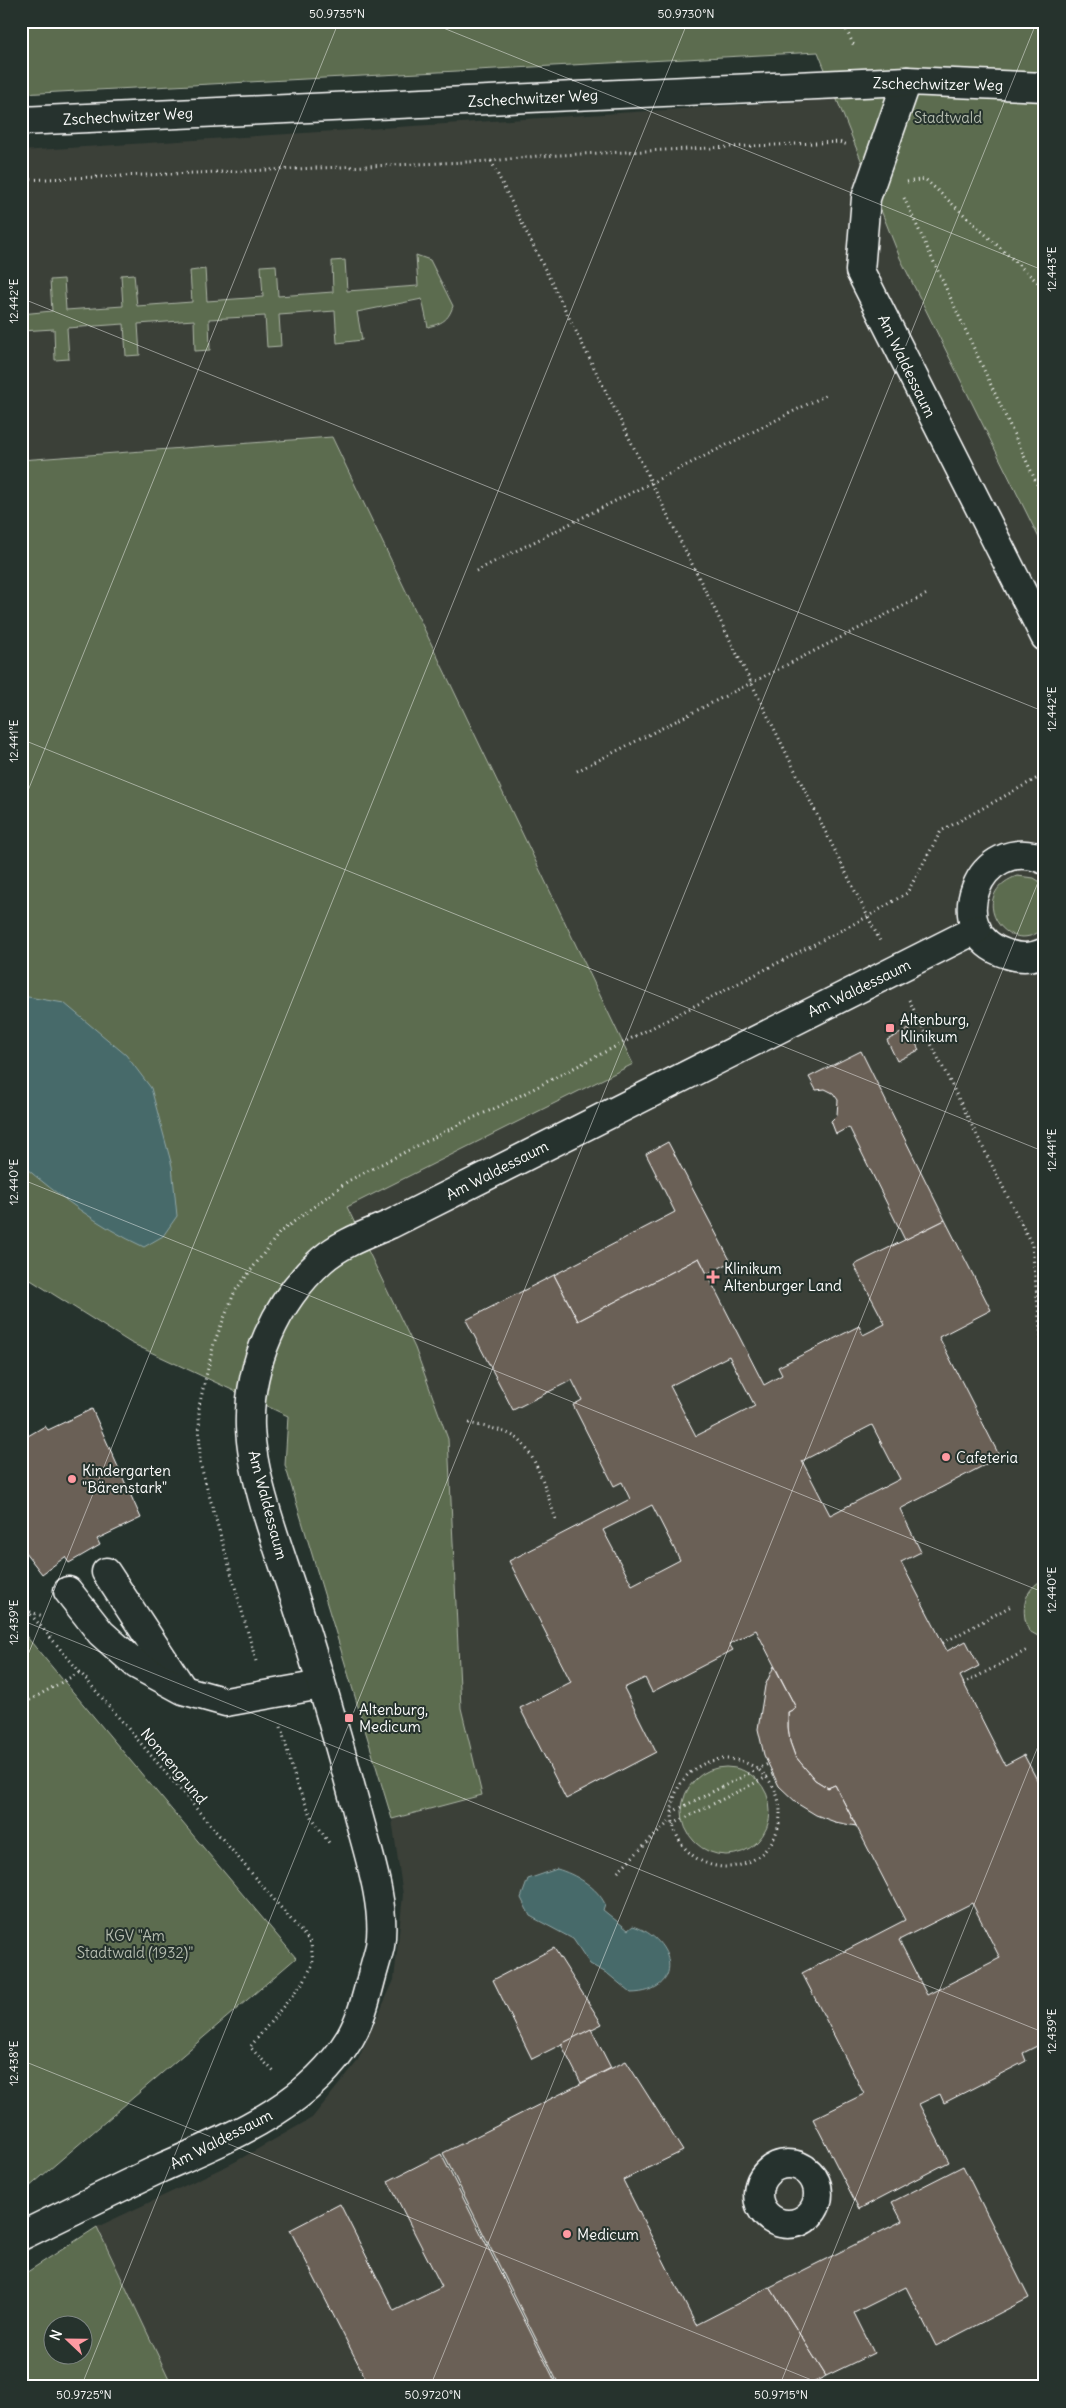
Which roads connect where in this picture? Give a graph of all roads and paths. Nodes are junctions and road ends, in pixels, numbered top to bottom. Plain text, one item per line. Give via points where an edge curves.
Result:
1 (907, 81) junction
2 (1045, 87) edge
3 (21, 121) edge
4 (882, 155) junction
5 (491, 161) junction
6 (21, 180) edge
7 (897, 184) junction
8 (1045, 289) edge
9 (828, 394) dead end
10 (651, 483) junction
11 (1045, 502) edge
12 (476, 571) dead end
13 (927, 594) dead end
14 (1045, 636) edge
15 (751, 684) junction
16 (577, 771) dead end
17 (1045, 774) edge
18 (1045, 860) edge
19 (867, 917) junction
20 (977, 929) junction
21 (1045, 952) edge
22 (895, 970) junction
23 (1045, 1380) edge
24 (469, 1423) dead end
25 (557, 1522) dead end
26 (106, 1572) dead end
27 (68, 1591) dead end
28 (21, 1603) edge
29 (1011, 1606) dead end
30 (943, 1643) dead end
31 (1029, 1649) dead end
32 (80, 1672) junction
33 (963, 1684) dead end
34 (321, 1685) junction
35 (183, 1690) junction
36 (266, 1695) junction
37 (21, 1705) edge
38 (768, 1764) dead end
39 (773, 1774) dead end
40 (672, 1812) junction
41 (672, 1822) junction
42 (334, 1851) dead end
43 (618, 1871) dead end
44 (272, 2070) dead end
45 (21, 2236) edge

1 - 2 street, Zschechwitzer Weg
1 - 3 street, Zschechwitzer Weg
1 - 4 street, Am Waldessaum
4 - 5 path via 839,142
4 - 7 path
4 - 14 street, Am Waldessaum via 866,198 860,271
5 - 6 path
5 - 10 path
7 - 8 path via 925,179
7 - 11 path
9 - 10 path
10 - 12 path
10 - 15 path
13 - 15 path
15 - 16 path
15 - 19 path
17 - 19 path via 941,831 907,893
18 - 20 street via 1013,856 994,863 986,870 972,896 972,916
19 - 22 path
19 - 36 path via 507,1103 348,1181 280,1232 235,1291 214,1343 199,1406 200,1464
20 - 21 street via 986,942 1003,953 1022,957
20 - 22 street, Am Waldessaum
22 - 23 path via 1032,1245
22 - 34 street, Am Waldessaum via 357,1239 324,1258 300,1284 276,1318 261,1355 251,1392 250,1429 255,1464 268,1512
24 - 25 path via 519,1440 535,1464
26 - 35 street
27 - 35 street via 101,1633 137,1665
28 - 32 path, Nonnengrund
29 - 30 path
31 - 33 path
32 - 37 path
32 - 44 path, Nonnengrund via 311,1943 312,1964 304,1981 250,2046
34 - 36 street
34 - 45 street, Am Waldessaum via 378,1889 380,1943 362,2010 350,2038 325,2070 296,2097 252,2126
35 - 36 street via 226,1702
36 - 42 path via 280,1726 297,1786
38 - 40 path
39 - 41 path
40 - 41 path
40 - 41 path via 672,1801 680,1784 692,1770 709,1761 728,1758 746,1762 762,1773 774,1788 780,1806 779,1824 771,1842 759,1856 742,1865 723,1868 705,1863 689,1853 677,1838
41 - 43 path

